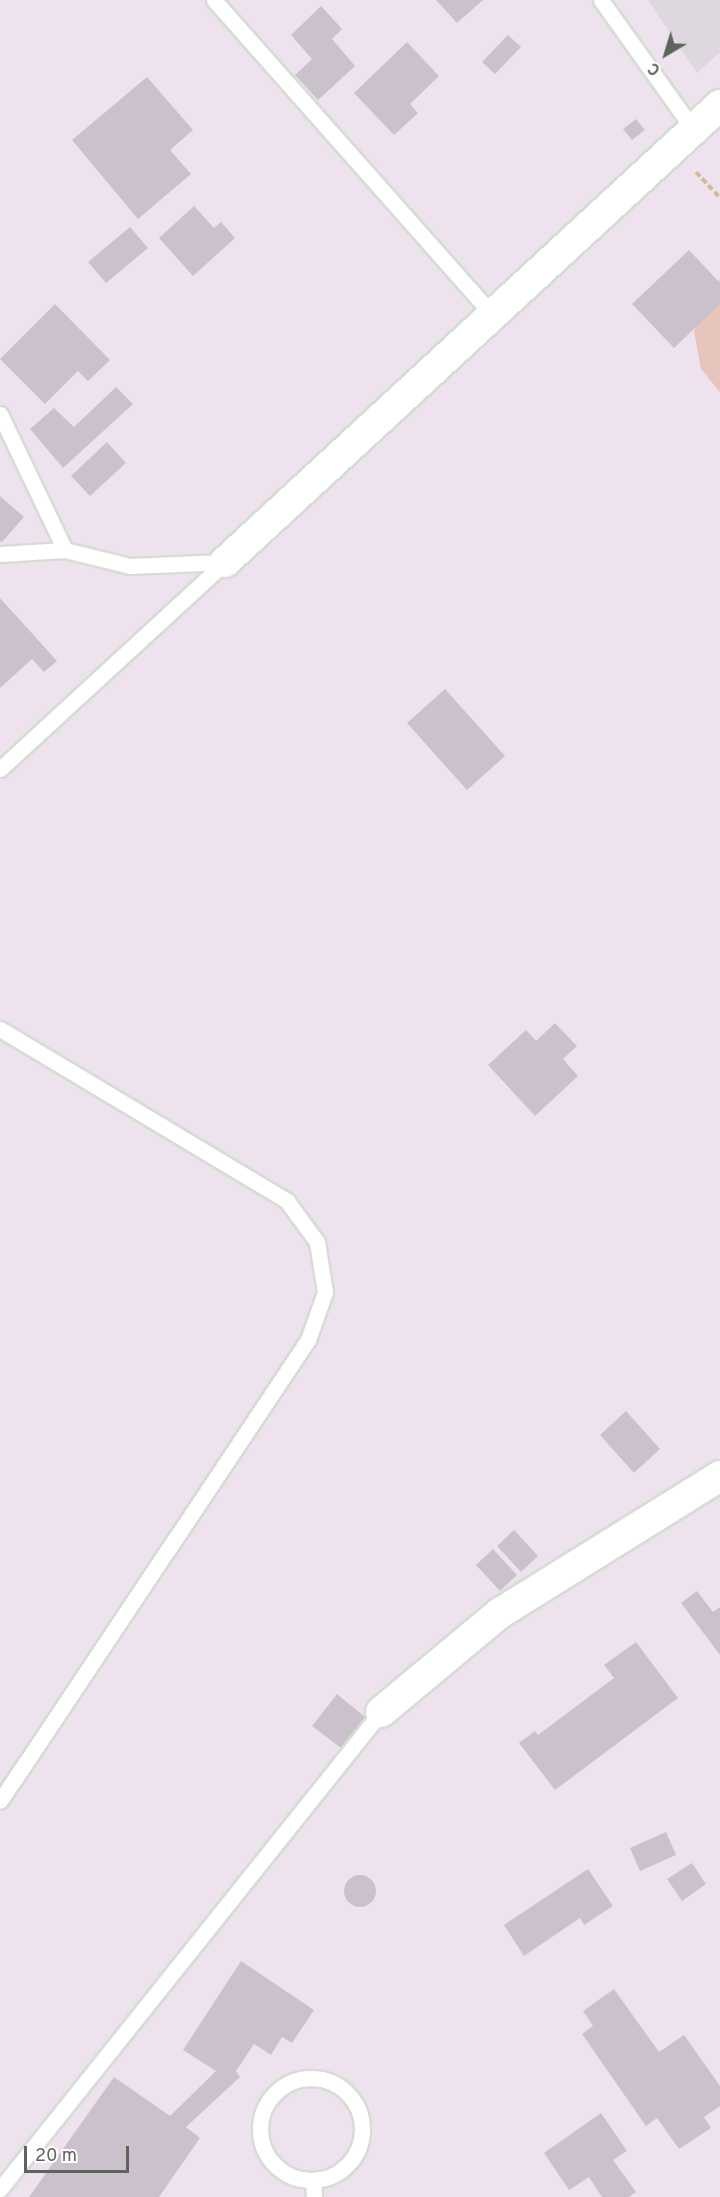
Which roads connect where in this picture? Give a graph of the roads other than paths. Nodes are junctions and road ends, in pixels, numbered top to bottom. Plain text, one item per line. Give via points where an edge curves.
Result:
1 (214, 0) edge
2 (601, 0) edge
3 (720, 105) edge
4 (693, 129) junction
5 (495, 316) junction
6 (0, 414) edge
7 (65, 550) junction
8 (0, 554) edge
9 (225, 562) junction
10 (0, 769) edge
11 (0, 1029) edge
12 (720, 1476) edge
13 (381, 1712) joint
14 (0, 1801) edge
15 (314, 2180) junction
16 (0, 2189) edge
17 (314, 2197) edge

1 - 5 lane
2 - 4 lane
3 - 4 street
4 - 5 street
5 - 9 street
6 - 7 lane
7 - 8 lane
7 - 9 lane via 130,566
9 - 10 lane
11 - 14 lane via 287,1201 317,1242 325,1275 322,1309 308,1340
12 - 13 street via 500,1613
13 - 16 lane
15 - 15 lane via 294,2177 276,2167 265,2150 260,2131 263,2111 274,2094 291,2082 309,2078 329,2080 346,2091 359,2109 363,2127 359,2148 349,2164 332,2176
15 - 17 lane

